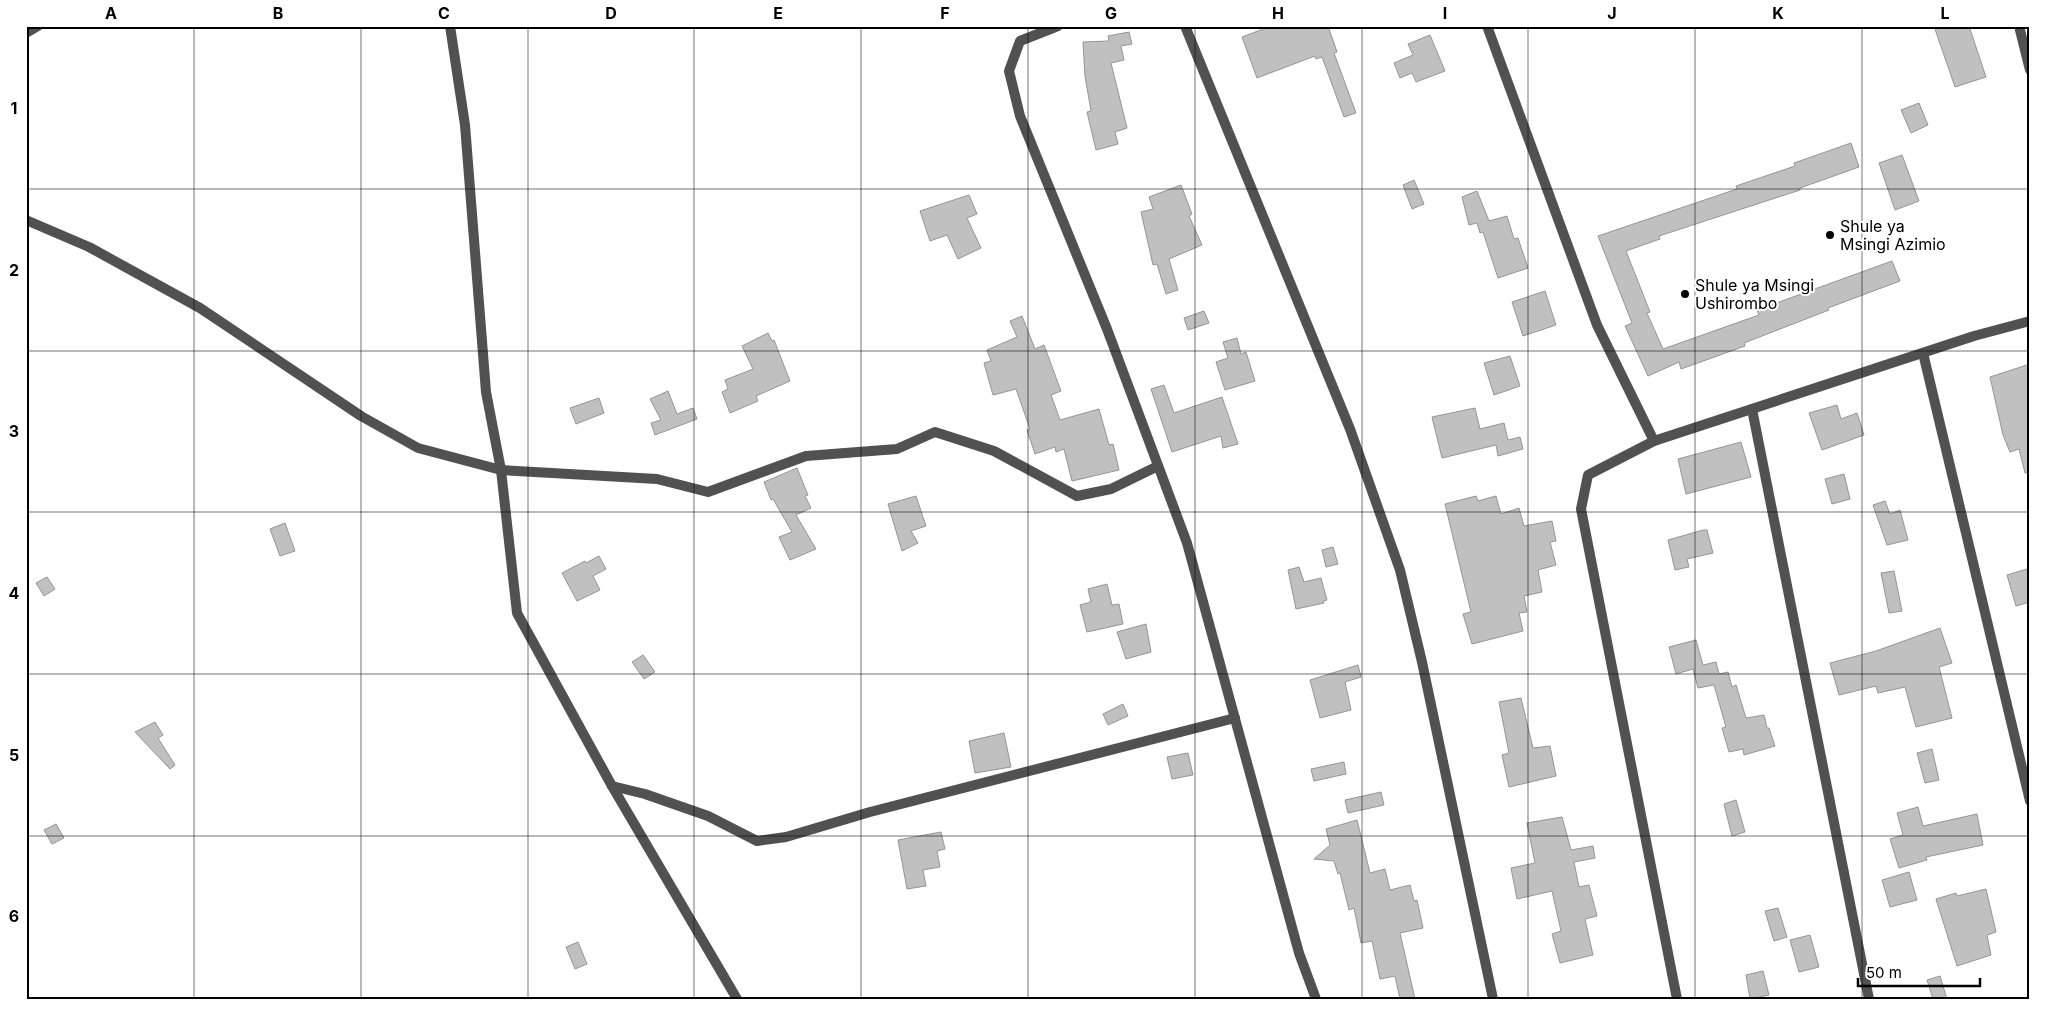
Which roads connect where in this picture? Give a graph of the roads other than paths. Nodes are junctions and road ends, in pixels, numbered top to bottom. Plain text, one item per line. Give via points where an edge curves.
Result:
1 (38, 26) edge
2 (450, 26) edge
3 (1058, 26) edge
4 (1185, 26) edge
5 (1487, 26) edge
6 (2019, 26) edge
7 (26, 33) edge
8 (2030, 70) edge
9 (26, 220) edge
10 (2030, 321) edge
11 (1923, 353) junction
12 (1752, 409) junction
13 (1654, 441) junction
14 (1158, 466) junction
15 (501, 470) junction
16 (1235, 718) junction
17 (612, 786) junction
18 (2030, 800) edge
19 (737, 999) edge
20 (1316, 999) edge
21 (1494, 999) edge
22 (1677, 999) edge
23 (1870, 999) edge

1 - 7 street
2 - 15 street via 465,125 486,392
3 - 14 street via 1020,41 1009,71 1020,116 1107,329
4 - 21 street via 1350,429 1400,570
5 - 13 street via 1597,325
6 - 8 street
9 - 15 street via 89,247 200,308 361,416 418,448
10 - 11 street
11 - 12 street
11 - 18 street
12 - 13 street
12 - 23 street
13 - 22 street via 1588,475 1582,508
14 - 15 street via 1111,489 1077,496 994,451 935,432 897,449 806,456 708,492 657,478
14 - 16 street via 1187,543
15 - 17 street via 517,613
16 - 17 street via 870,812 786,837 757,840 708,816
16 - 20 street via 1299,953
17 - 19 street

